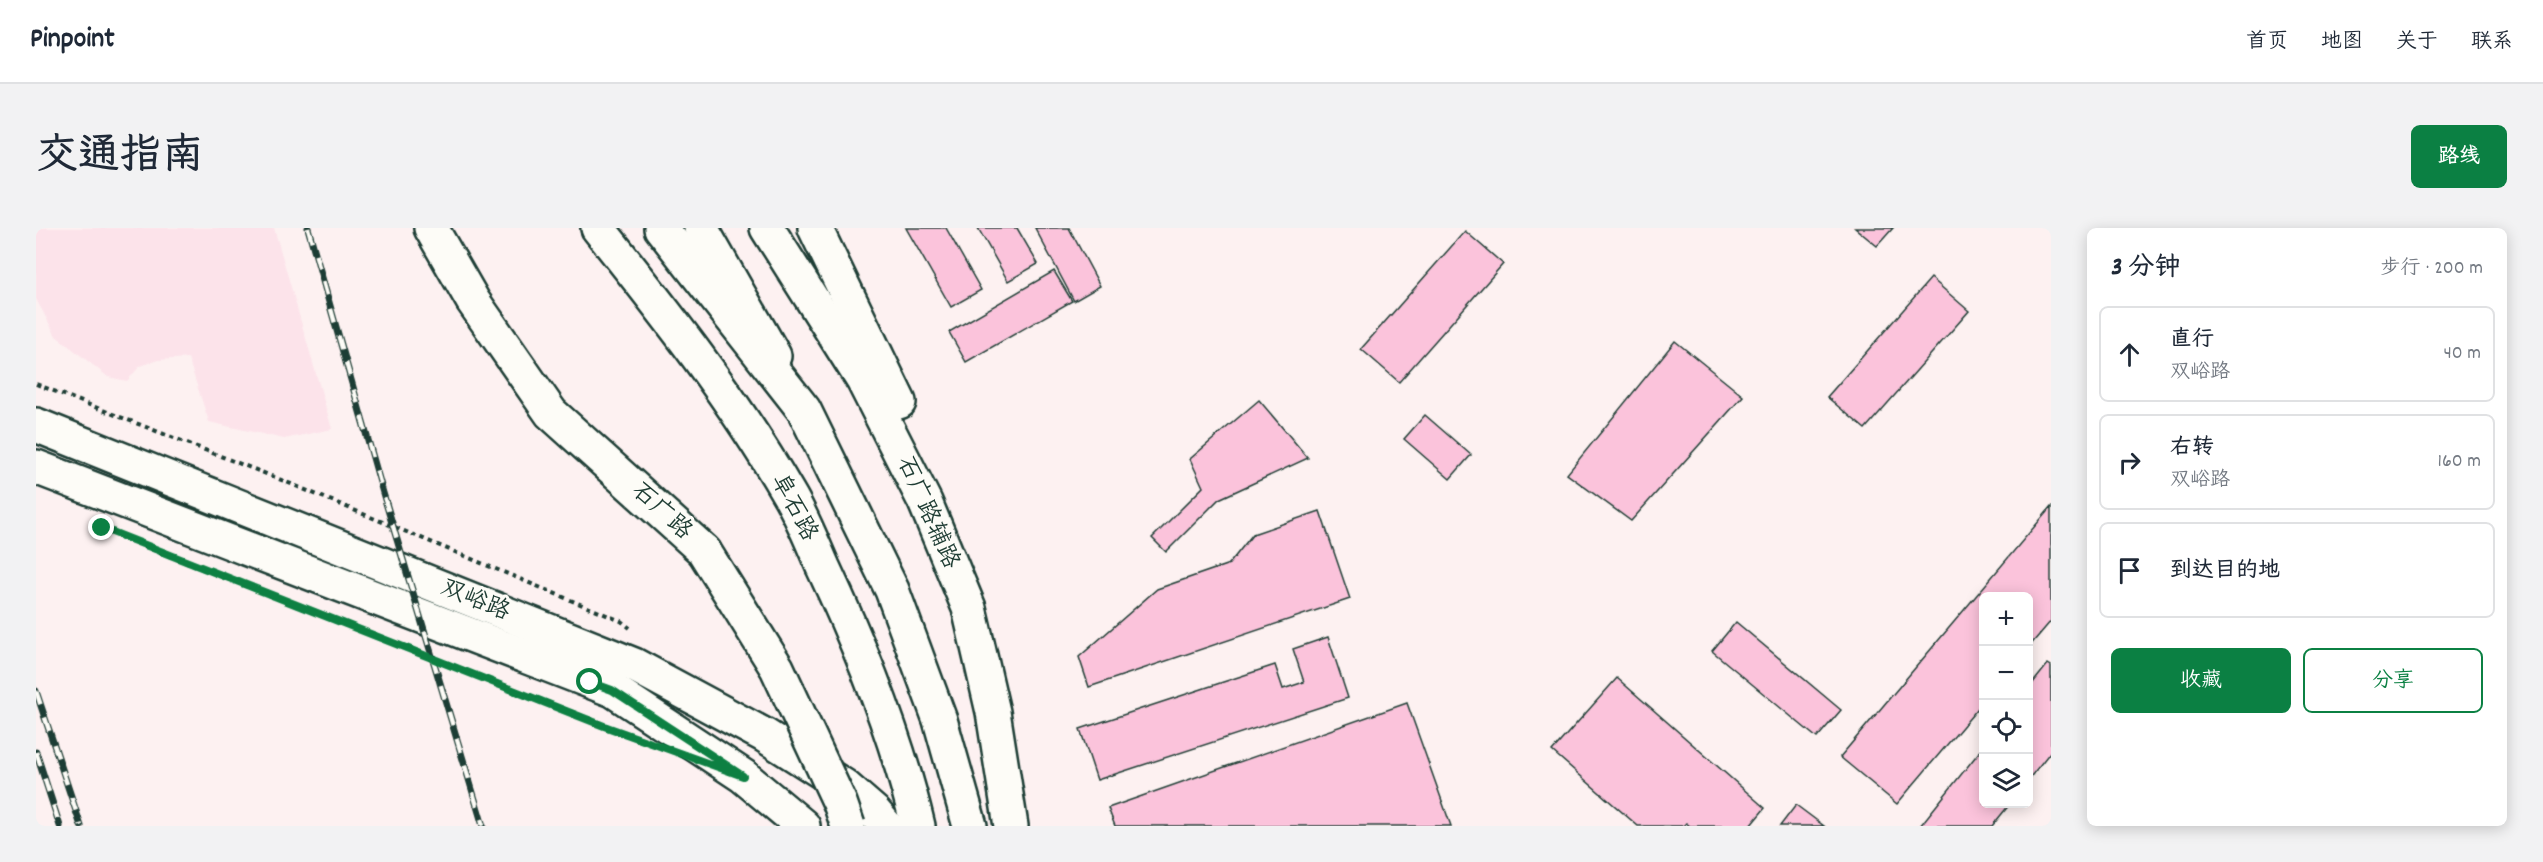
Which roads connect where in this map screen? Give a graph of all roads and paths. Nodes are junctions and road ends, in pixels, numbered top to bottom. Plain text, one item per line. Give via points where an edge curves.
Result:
1 (431, 228) edge
2 (598, 228) edge
3 (661, 228) edge
4 (701, 228) edge
5 (767, 228) edge
6 (815, 228) edge
7 (804, 410) junction
8 (36, 425) edge
9 (36, 467) edge
10 (136, 542) dead end
11 (614, 730) dead end
12 (803, 826) edge
13 (848, 826) edge
14 (886, 826) edge
15 (918, 826) edge
16 (970, 826) edge
17 (1011, 826) edge
18 (1028, 826) edge

1 - 13 main road, 石广路, bridge via 472,300 551,414 704,551 777,668
2 - 15 main road, 阜石路 via 729,398 789,494 880,701
3 - 7 main road
4 - 7 main road
5 - 17 main road, 石广路辅路 via 863,380 925,502 969,608 993,712
6 - 18 main road, 石广路辅路 via 920,447 966,558 1006,695
7 - 16 main road via 892,590 940,720
8 - 14 main road, 双峪路 via 634,665 764,735 844,786
9 - 12 main road, 双峪路 via 612,690 743,776
10 - 11 path

